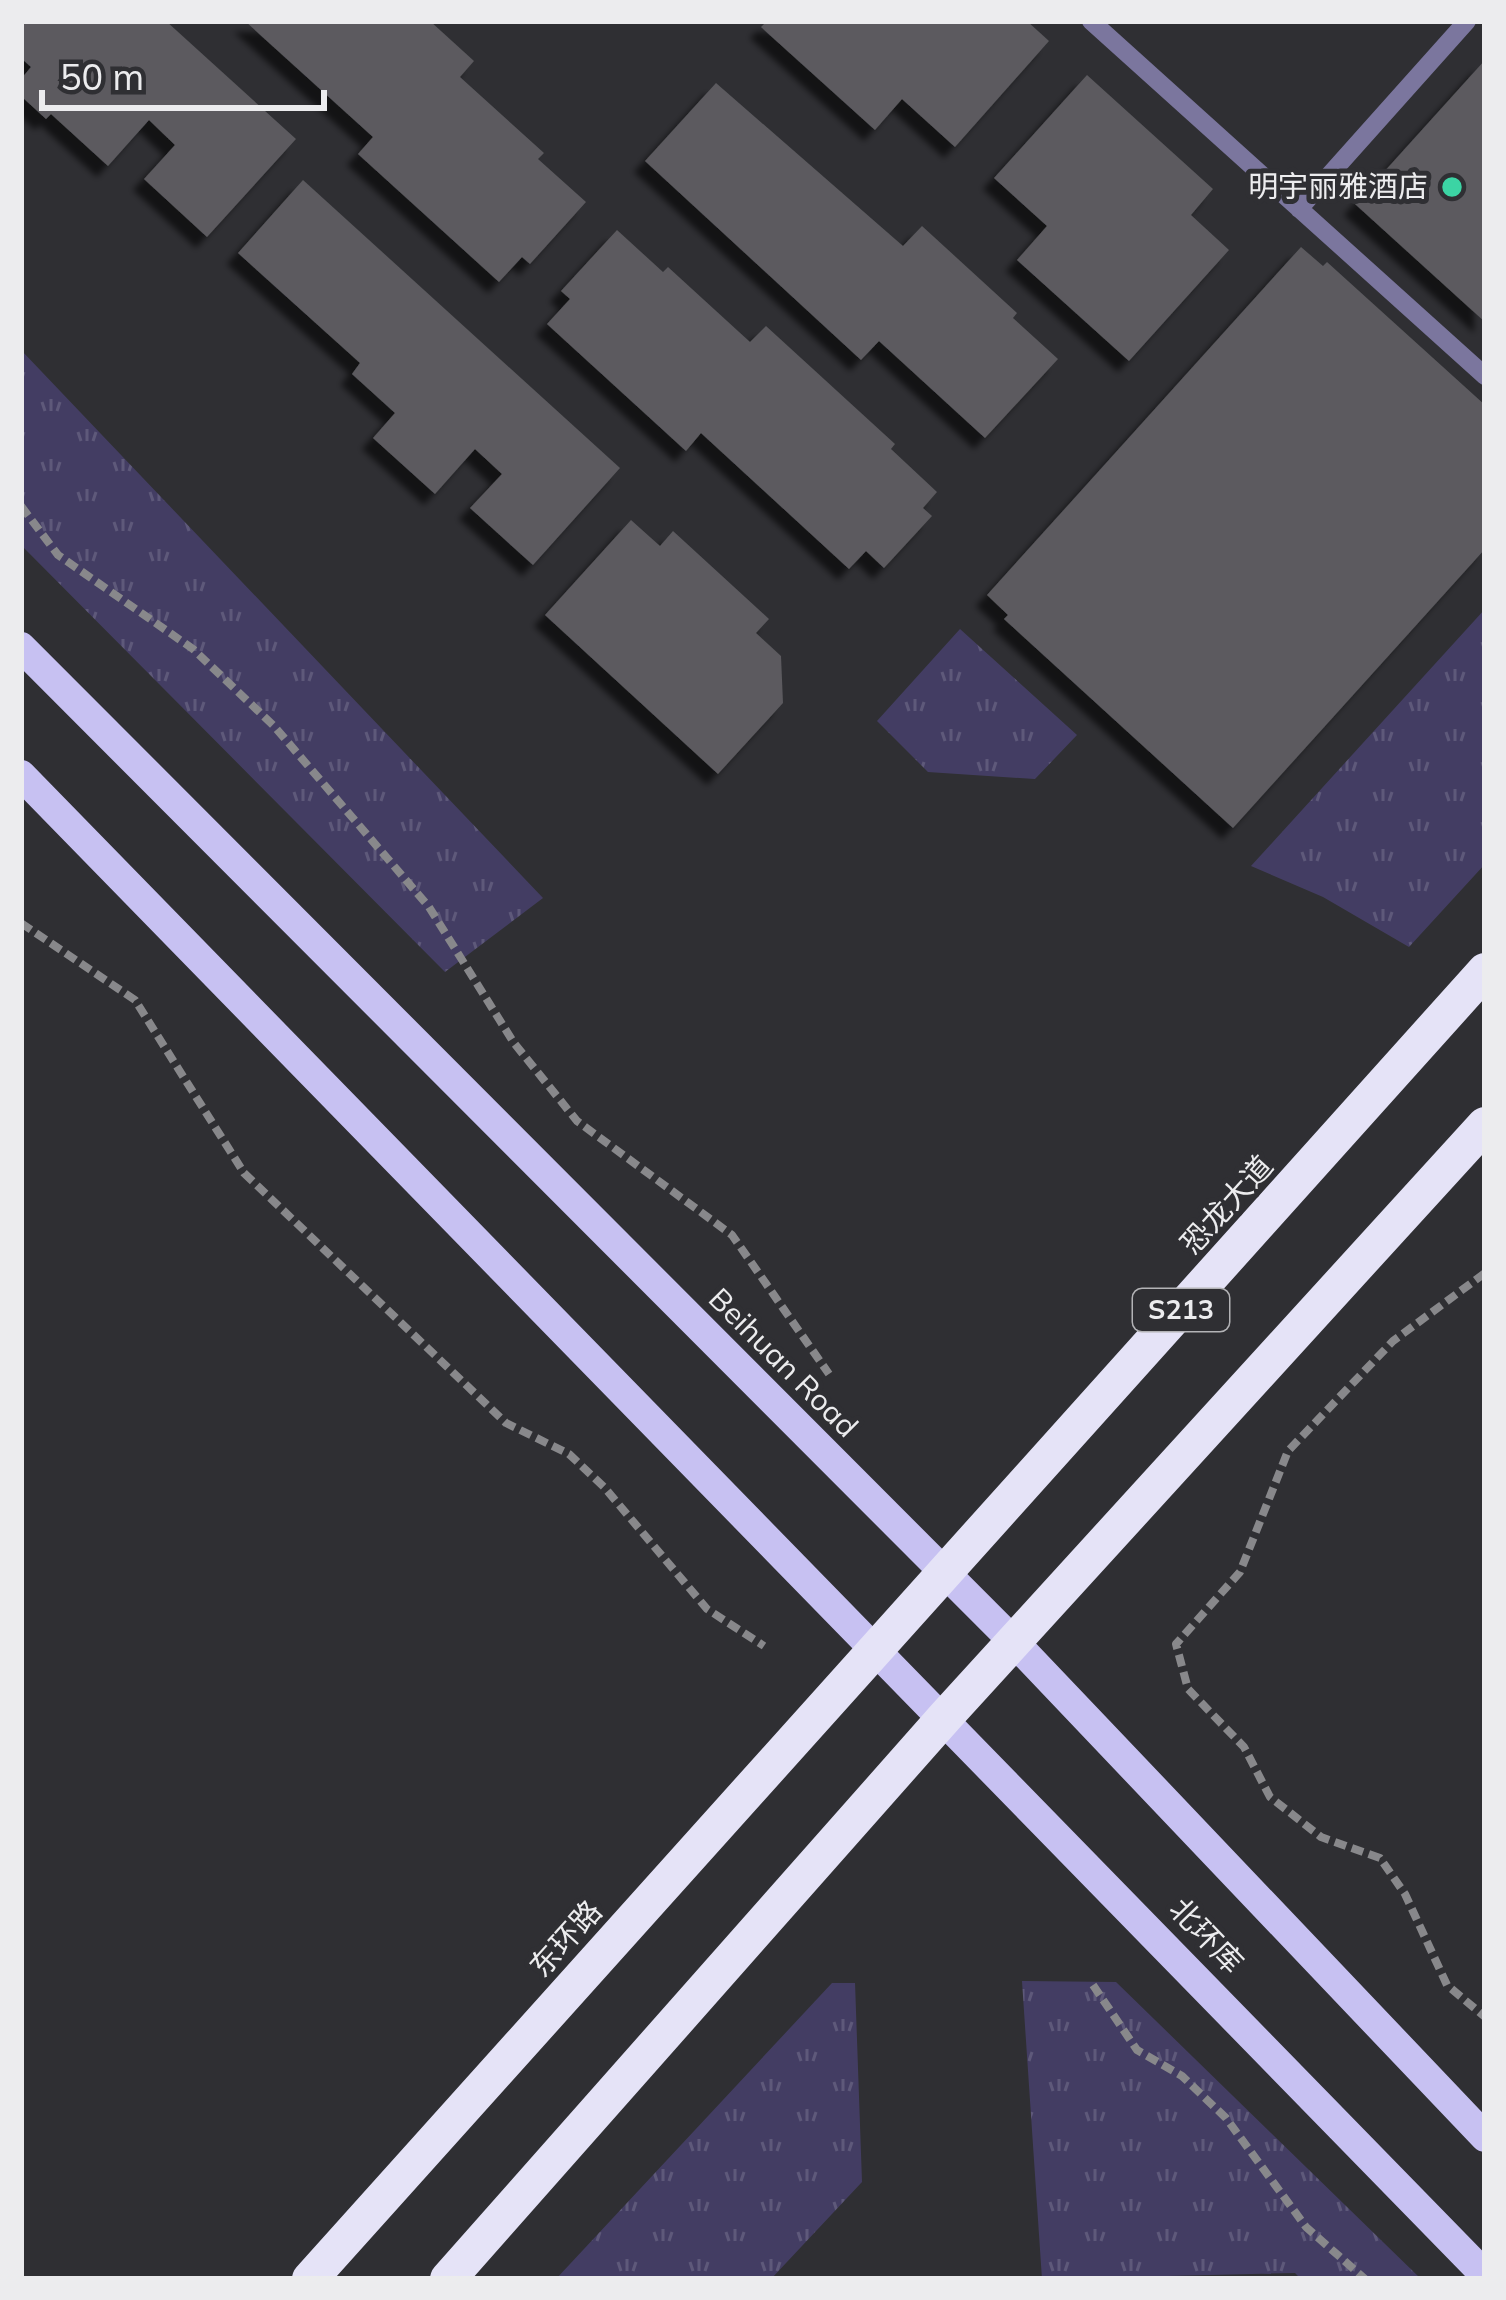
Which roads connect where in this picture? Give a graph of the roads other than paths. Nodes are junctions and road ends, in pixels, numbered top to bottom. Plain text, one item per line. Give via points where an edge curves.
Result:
1 (1090, 21) edge
2 (1467, 21) edge
3 (1299, 208) junction
4 (1485, 376) edge
5 (21, 647) edge
6 (21, 775) edge
7 (1485, 971) edge
8 (1485, 1125) edge
9 (943, 1576) junction
10 (1014, 1642) junction
11 (875, 1647) junction
12 (945, 1718) junction
13 (1485, 2137) edge
14 (1485, 2275) edge
15 (310, 2279) edge
16 (448, 2279) edge

1 - 3 lane
2 - 3 lane
3 - 4 lane
5 - 9 main road, Beihuan Road
6 - 11 main road
7 - 9 highway, 恐龙大道 / S213
8 - 10 highway
9 - 10 main road, Beihuan Road
9 - 11 highway, 恐龙大道 / S213
10 - 12 highway
10 - 13 main road, Beihuan Road
11 - 12 main road, 北环库
11 - 15 highway, 东环路 / S213
12 - 14 main road, 北环库
12 - 16 highway

